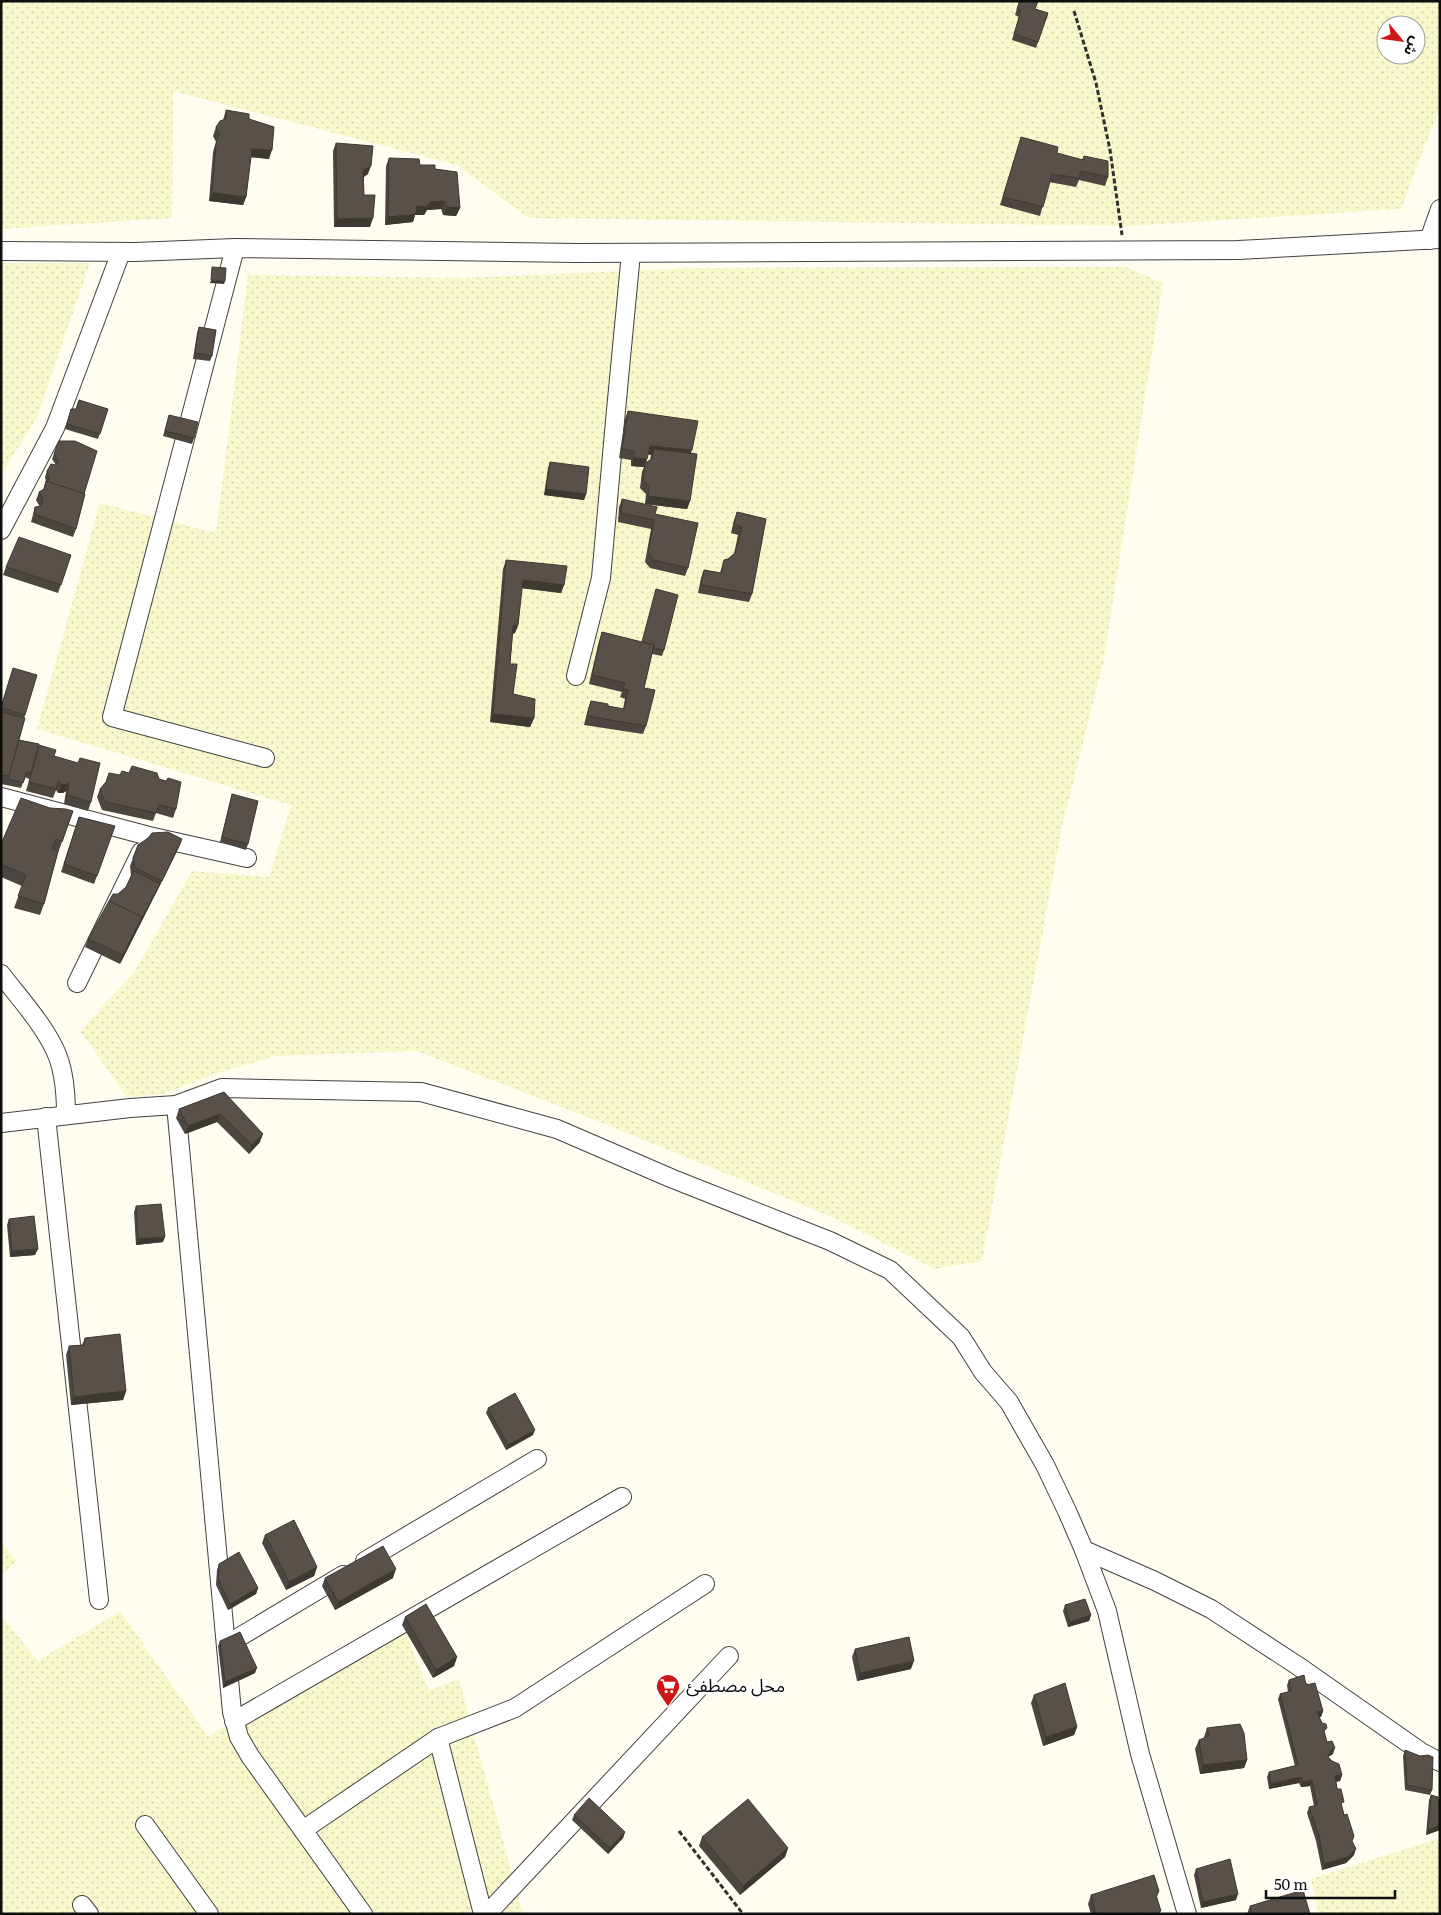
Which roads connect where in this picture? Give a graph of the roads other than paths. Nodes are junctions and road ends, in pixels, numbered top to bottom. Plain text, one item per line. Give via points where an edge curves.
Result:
1 (1440, 209) edge
2 (1434, 239) edge
3 (235, 248) junction
4 (1, 251) edge
5 (121, 252) junction
6 (631, 253) junction
7 (1, 530) edge
8 (576, 676) dead end
9 (265, 758) dead end
10 (1, 797) edge
11 (149, 836) junction
12 (247, 858) dead end
13 (1, 974) edge
14 (77, 983) dead end
15 (176, 1105) junction
16 (66, 1115) junction
17 (46, 1117) junction
18 (1, 1123) edge
19 (537, 1459) dead end
20 (622, 1496) dead end
21 (1084, 1550) junction
22 (705, 1584) dead end
23 (99, 1600) dead end
24 (226, 1645) junction
25 (729, 1656) dead end
26 (234, 1721) junction
27 (438, 1738) junction
28 (1440, 1762) edge
29 (145, 1825) dead end
30 (303, 1830) junction
31 (209, 1914) edge
32 (363, 1914) edge
33 (482, 1914) edge
34 (487, 1914) edge
35 (1187, 1914) edge

1 - 2 street
2 - 6 street via 1238,250
3 - 5 street
3 - 6 street
3 - 9 street via 112,717
4 - 5 street
5 - 7 street via 55,428
6 - 8 street via 602,578
10 - 11 street
11 - 12 street
11 - 14 street
13 - 16 street via 47,1036 58,1057 66,1086
15 - 16 street
15 - 21 street via 222,1088 421,1092 557,1129 830,1241 890,1270 961,1337 983,1372 1008,1402 1045,1465
15 - 24 street
16 - 17 street
17 - 18 street
17 - 23 street
19 - 24 street
20 - 26 street
21 - 28 street via 1211,1609
21 - 35 street via 1107,1611 1140,1754
22 - 27 street via 515,1708
24 - 26 street
25 - 34 street
26 - 30 street via 250,1756
27 - 30 street
27 - 33 street
29 - 31 street
30 - 32 street

